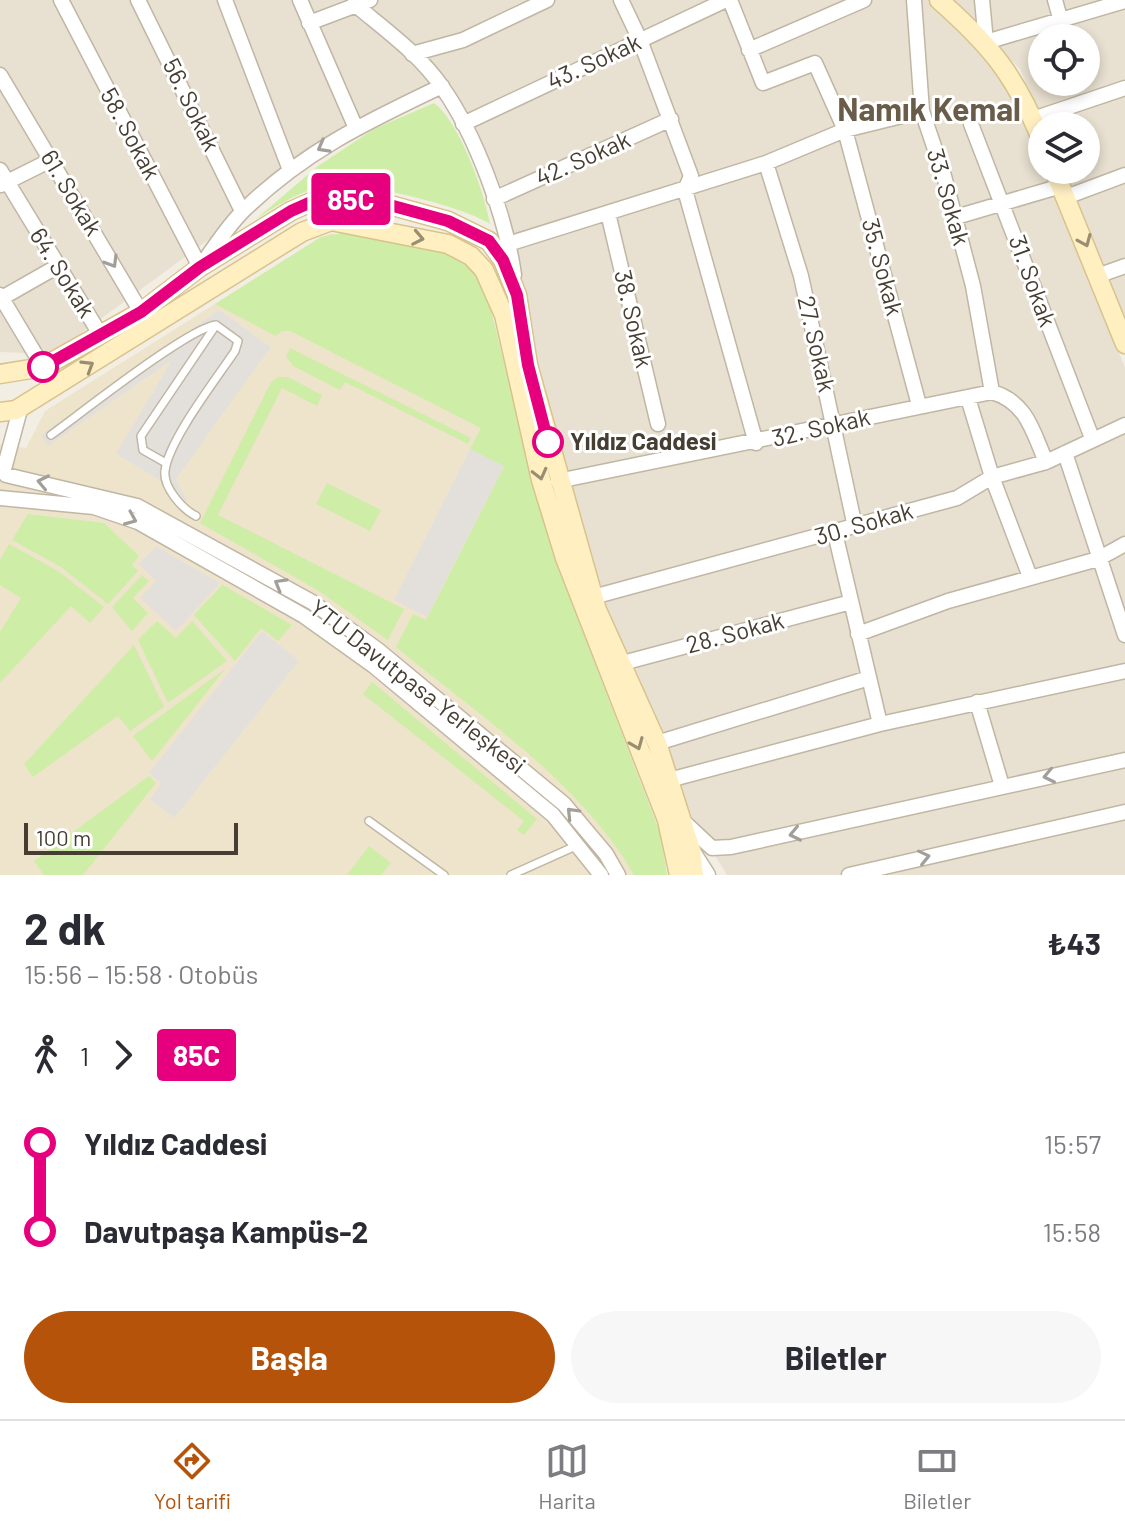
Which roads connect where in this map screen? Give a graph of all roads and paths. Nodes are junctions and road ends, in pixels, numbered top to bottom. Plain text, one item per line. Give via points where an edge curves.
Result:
1 (61, 0) edge
2 (138, 0) edge
3 (225, 0) edge
4 (300, 0) edge
5 (547, 0) edge
6 (621, 0) edge
7 (728, 0) edge
8 (864, 0) edge
9 (914, 0) edge
10 (939, 0) edge
11 (982, 0) edge
12 (1055, 0) edge
13 (1125, 1) edge
14 (361, 2) edge
15 (1060, 18) junction
16 (309, 23) junction
17 (640, 40) junction
18 (986, 42) junction
19 (749, 50) junction
20 (412, 54) junction
21 (0, 75) edge
22 (442, 86) junction
23 (1125, 88) edge
24 (922, 111) junction
25 (1030, 112) edge
26 (1054, 112) edge
27 (671, 119) junction
28 (463, 124) junction
29 (971, 124) dead end
30 (355, 126) junction
31 (845, 130) junction
32 (51, 160) junction
33 (766, 163) junction
34 (290, 170) junction
35 (1125, 175) edge
36 (1100, 178) edge
37 (2, 179) edge
38 (1060, 184) edge
39 (685, 190) junction
40 (494, 199) junction
41 (1003, 202) junction
42 (242, 211) junction
43 (608, 213) junction
44 (956, 217) junction
45 (508, 244) junction
46 (58, 266) junction
47 (1125, 266) edge
48 (200, 267) junction
49 (1100, 275) junction
50 (517, 295) junction
51 (1, 297) edge
52 (141, 312) junction
53 (216, 325) junction
54 (100, 334) junction
55 (1125, 344) edge
56 (43, 367) junction
57 (3, 372) edge
58 (992, 392) junction
59 (968, 398) junction
60 (919, 405) junction
61 (21, 406) junction
62 (0, 412) edge
63 (658, 424) dead end
64 (835, 425) junction
65 (1125, 425) edge
66 (51, 435) dead end
67 (1092, 438) junction
68 (756, 443) junction
69 (1065, 453) junction
70 (1046, 462) junction
71 (166, 463) junction
72 (3, 470) edge
73 (992, 477) junction
74 (558, 481) junction
75 (0, 495) edge
76 (196, 516) dead end
77 (855, 527) junction
78 (835, 533) junction
79 (1125, 544) edge
80 (1098, 559) junction
81 (1030, 577) junction
82 (593, 597) junction
83 (851, 602) junction
84 (858, 634) junction
85 (1125, 635) edge
86 (619, 664) junction
87 (1125, 671) edge
88 (869, 678) junction
89 (977, 702) junction
90 (880, 724) junction
91 (657, 743) junction
92 (1125, 760) edge
93 (669, 780) junction
94 (1002, 786) junction
95 (1125, 812) edge
96 (681, 819) junction
97 (369, 821) dead end
98 (579, 843) junction
99 (691, 850) junction
100 (444, 875) edge
101 (511, 875) edge
102 (601, 875) edge
103 (618, 875) edge
104 (679, 875) edge
105 (694, 875) edge
106 (707, 875) edge
107 (849, 875) edge

1 - 48 street, 58. Sokak
2 - 42 street, 56. Sokak
3 - 34 street
4 - 16 street
5 - 20 street via 463,40
6 - 17 street
7 - 17 street, 43. Sokak
7 - 19 street
8 - 19 street
9 - 24 street, 33. Sokak
10 - 18 main road
11 - 18 street
12 - 15 street
13 - 15 street
14 - 16 street
14 - 20 street
15 - 18 street
16 - 30 street
17 - 27 street
17 - 28 street, 43. Sokak
18 - 25 main road via 1012,75
19 - 31 street, 35. Sokak via 763,83 815,63
20 - 22 street
21 - 32 street, 61. Sokak
22 - 28 street
22 - 30 street
23 - 26 street
24 - 31 street
24 - 44 street, 33. Sokak
27 - 39 street via 691,176
27 - 40 street, 42. Sokak
28 - 40 street
29 - 41 street, 31. Sokak
30 -> 34 street
31 - 33 street
31 - 60 street, 35. Sokak
32 - 37 street
32 -> 52 street, 61. Sokak
33 - 39 street
33 - 64 street, 27. Sokak via 801,276
34 - 42 street
35 - 36 street
37 - 46 street, 64. Sokak
38 - 41 street
38 -> 49 main road
39 - 43 street
39 - 68 street
40 - 45 street
41 - 44 street
41 - 67 street, 31. Sokak
42 - 48 street
43 - 45 street
43 - 63 street, 38. Sokak
44 - 58 street, 33. Sokak
45 - 50 street
46 - 51 street
46 - 54 street, 64. Sokak
47 - 49 street
48 - 50 main road via 327,195 448,221 489,241
48 - 52 main road
49 - 55 main road
50 - 74 main road via 528,365
51 - 56 street
52 - 54 main road
53 - 66 lane via 177,345
53 - 71 lane via 238,341 235,351
53 - 71 lane via 141,436 143,450
54 - 56 main road
56 - 57 main road
57 - 61 main road via 24,383
58 - 59 street, 32. Sokak
58 - 70 street via 1025,411
59 - 60 street, 32. Sokak
59 - 73 street
60 - 64 street, 32. Sokak
61 - 62 main road
61 - 72 street, YTU Davutpasa Yerleşkesi
61 -> 104 main road via 302,232 331,221 448,244 471,256 484,270 504,315 541,480 565,558 667,820
64 - 68 street, 32. Sokak
64 - 77 street, 27. Sokak
65 - 67 street, 30. Sokak
67 - 69 street, 30. Sokak
68 - 74 street, 32. Sokak
69 - 70 street, 30. Sokak
69 - 80 street
70 - 73 street, 30. Sokak
71 - 76 lane via 164,476 178,502
72 - 75 street, YTU Davutpasa Yerleşkesi
103 -> 72 street, YTU Davutpasa Yerleşkesi via 564,804 384,654 312,602 137,506
73 - 77 street, 30. Sokak via 957,498
73 - 81 street
74 - 82 main road
75 -> 98 street, YTU Davutpasa Yerleşkesi via 94,507 127,517 304,616 386,676 553,815
77 - 78 street, 30. Sokak
78 - 82 street, 30. Sokak
78 - 83 street
79 - 80 street
80 - 81 street
80 - 85 street
81 - 84 street
82 - 86 main road
83 - 84 street
83 - 86 street, 28. Sokak
84 - 88 street
86 - 91 main road
87 - 89 street
88 - 90 street
88 - 91 street
89 - 90 street
89 - 94 street
90 - 93 street
91 - 93 main road
92 -> 94 street
93 - 96 main road
94 -> 96 street via 731,847 712,848
107 -> 95 street
96 - 99 main road
97 - 100 lane
98 - 101 lane
98 - 102 street, YTU Davutpasa Yerleşkesi
99 - 105 main road
99 - 106 street

